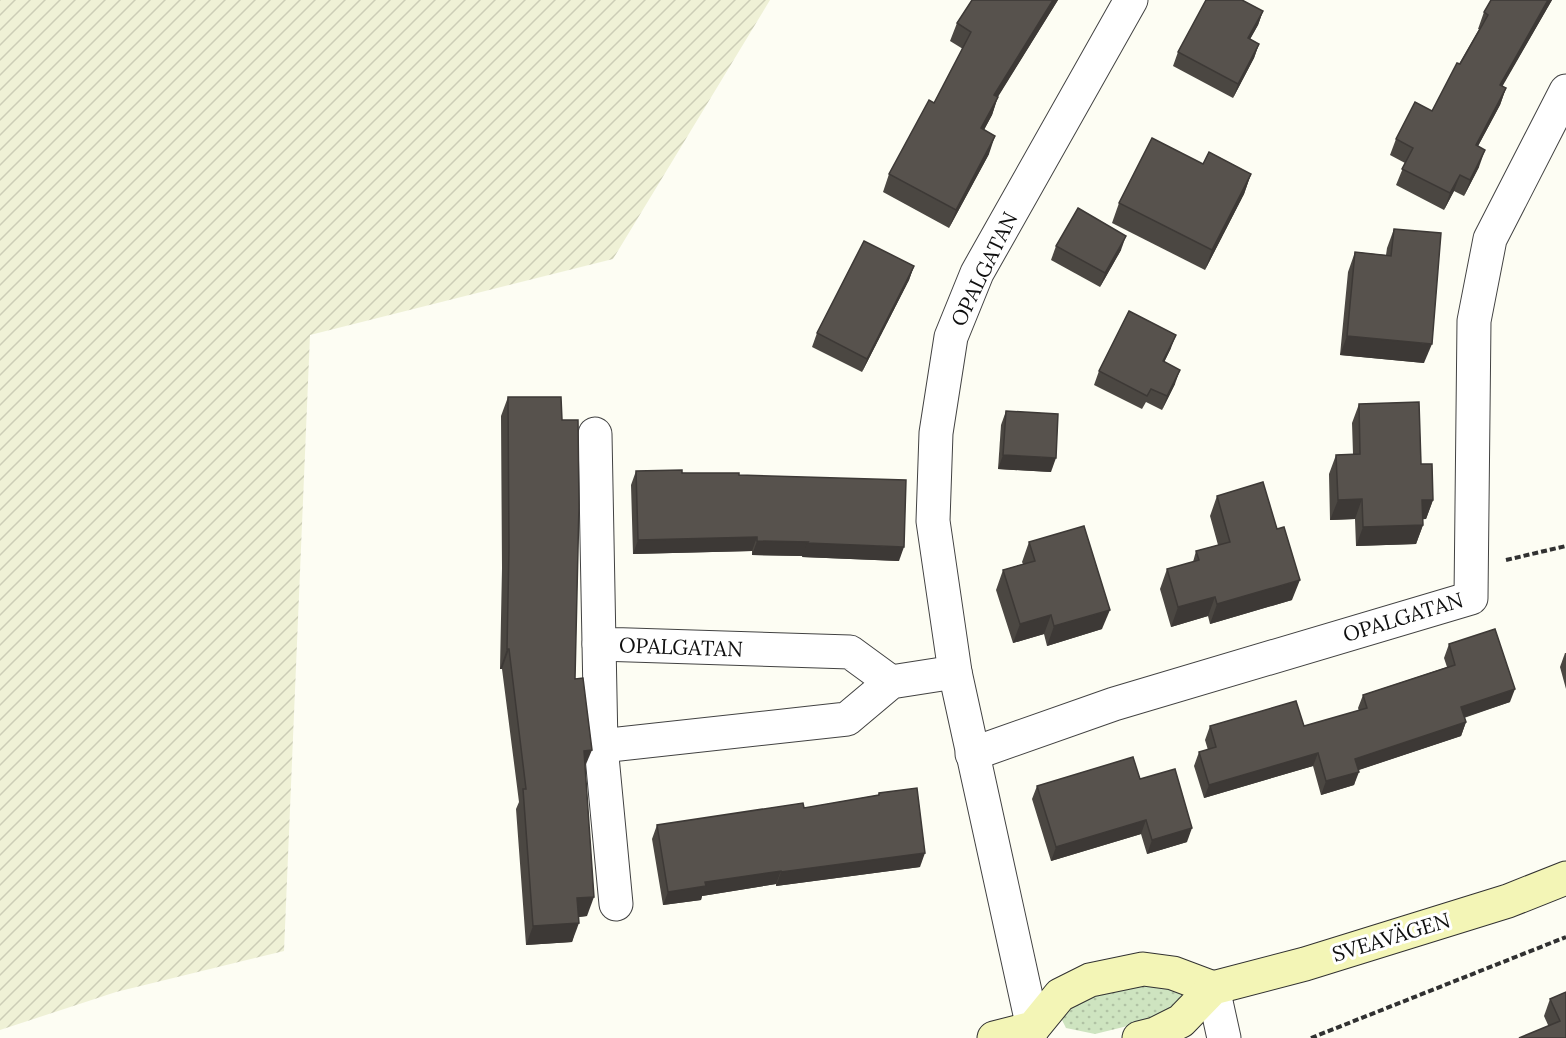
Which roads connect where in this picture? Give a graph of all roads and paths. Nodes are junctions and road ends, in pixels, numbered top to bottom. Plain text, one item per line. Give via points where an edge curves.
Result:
1 (1131, 0) edge
2 (1566, 91) edge
3 (595, 434) dead end
4 (1566, 546) edge
5 (1473, 568) junction
6 (598, 645) junction
7 (955, 672) junction
8 (891, 682) junction
9 (601, 746) junction
10 (972, 754) junction
11 (1566, 878) edge
12 (616, 904) dead end
13 (1566, 937) edge
14 (1213, 988) junction
15 (1044, 1033) edge
16 (994, 1038) edge
17 (1139, 1038) edge
18 (1224, 1038) edge
19 (1311, 1038) edge

1 - 7 street, OPALGATAN via 977,273 951,337 936,433 933,521
2 - 5 street, OPALGATAN via 1490,239 1474,321
3 - 6 street, OPALGATAN
4 - 5 path
5 - 10 street, OPALGATAN via 1472,598 1114,704
6 - 8 street, OPALGATAN via 850,652
6 - 9 street
7 - 8 street
7 - 10 street, OPALGATAN
8 - 9 street via 847,718
9 - 12 street
10 - 15 street, OPALGATAN
11 - 14 street, SVEAVÄGEN via 1508,901 1305,964
13 - 19 path
14 - 15 street via 1173,973 1143,969 1090,980 1060,995
14 - 17 street via 1181,1021
14 - 18 street
15 - 16 street

